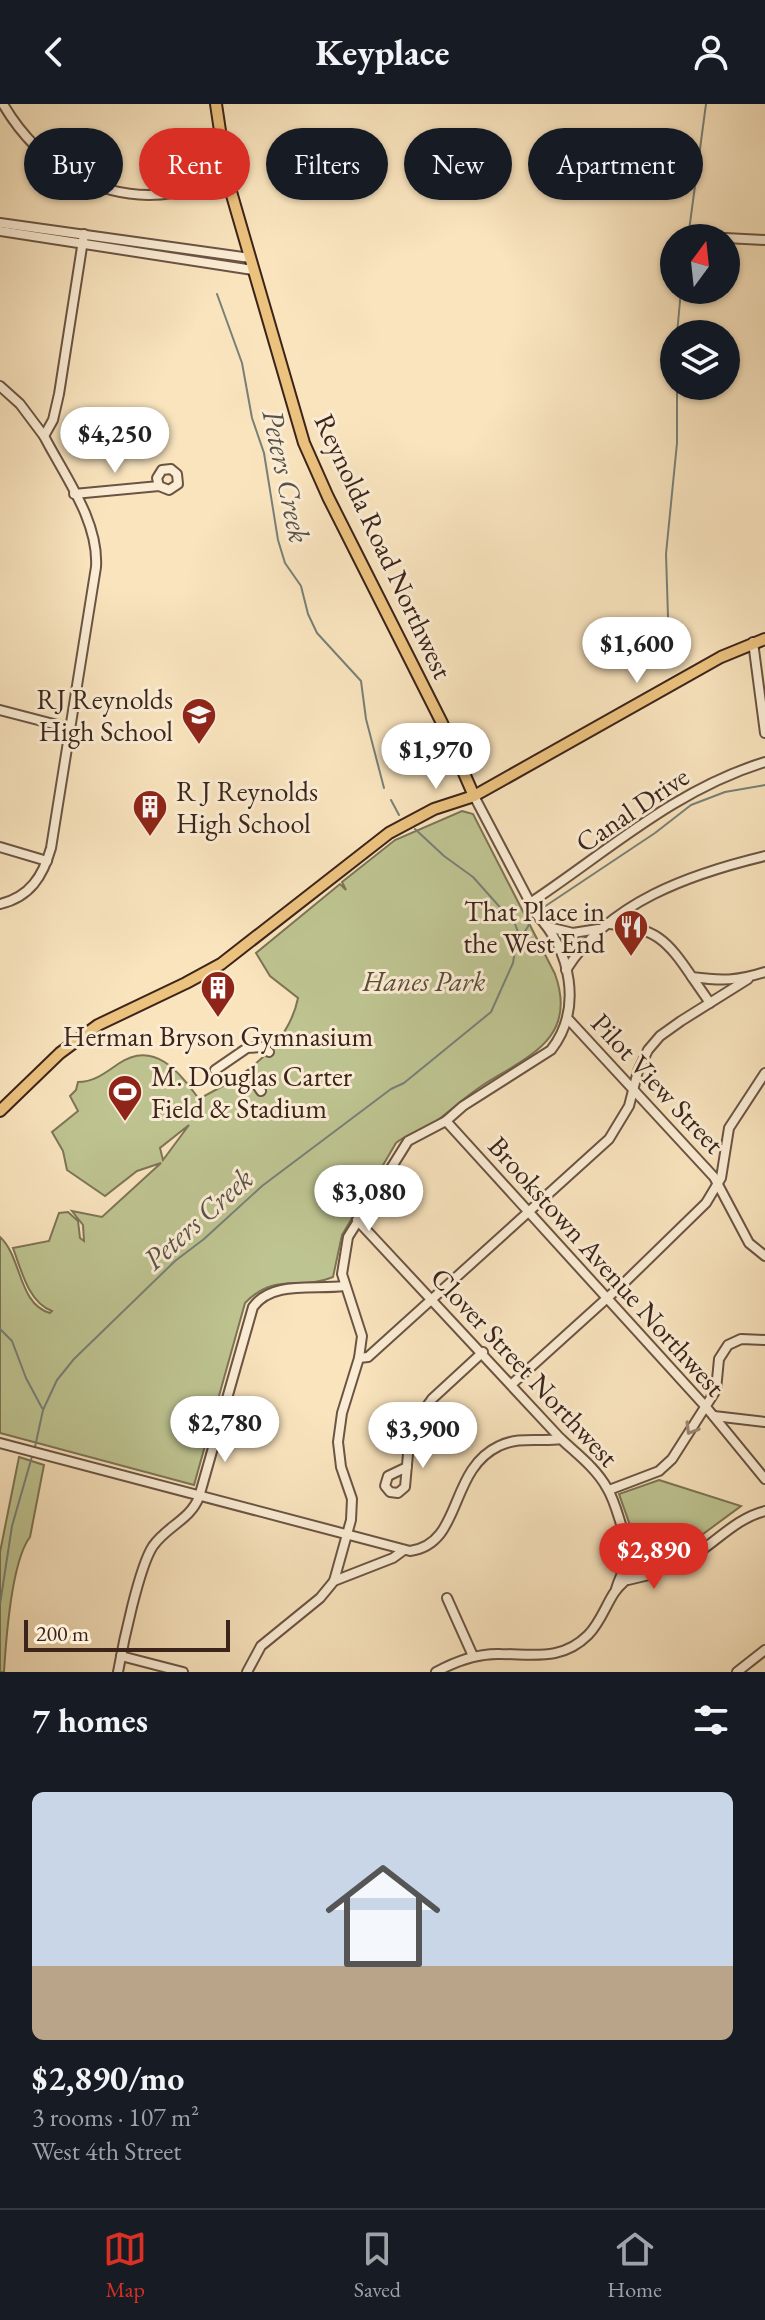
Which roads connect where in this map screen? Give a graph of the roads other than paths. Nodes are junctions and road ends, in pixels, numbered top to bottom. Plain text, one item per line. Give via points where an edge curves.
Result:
1 (3, 104) edge
2 (216, 104) edge
3 (220, 128) edge
4 (139, 193) edge
5 (233, 200) edge
6 (0, 223) edge
7 (0, 231) edge
8 (83, 238) junction
9 (740, 239) edge
10 (765, 240) edge
11 (250, 258) junction
12 (253, 270) junction
13 (0, 386) edge
14 (44, 436) junction
15 (159, 486) dead end
16 (74, 494) junction
17 (765, 639) edge
18 (753, 642) junction
19 (0, 710) edge
20 (69, 728) junction
21 (765, 733) edge
22 (765, 762) edge
23 (474, 796) junction
24 (0, 847) edge
25 (765, 856) edge
26 (47, 861) junction
27 (530, 903) junction
28 (0, 904) edge
29 (608, 924) junction
30 (548, 927) junction
31 (599, 929) junction
32 (566, 970) junction
33 (765, 972) edge
34 (692, 977) junction
35 (748, 979) junction
36 (710, 1003) junction
37 (569, 1020) junction
38 (269, 1052) dead end
39 (215, 1070) dead end
40 (765, 1073) edge
41 (250, 1075) dead end
42 (634, 1087) junction
43 (261, 1091) dead end
44 (0, 1111) edge
45 (446, 1121) junction
46 (719, 1183) junction
47 (529, 1213) junction
48 (357, 1220) junction
49 (765, 1256) edge
50 (344, 1286) junction
51 (607, 1297) junction
52 (433, 1299) junction
53 (765, 1340) edge
54 (483, 1352) junction
55 (359, 1358) junction
56 (512, 1384) junction
57 (706, 1407) junction
58 (714, 1416) junction
59 (765, 1422) edge
60 (561, 1439) junction
61 (0, 1441) edge
62 (407, 1467) dead end
63 (765, 1479) edge
64 (609, 1490) junction
65 (199, 1497) junction
66 (765, 1511) edge
67 (346, 1536) junction
68 (626, 1541) junction
69 (404, 1550) junction
70 (638, 1558) junction
71 (662, 1566) junction
72 (624, 1578) junction
73 (334, 1581) junction
74 (447, 1598) dead end
75 (765, 1650) edge
76 (121, 1656) junction
77 (473, 1656) junction
78 (118, 1672) edge
79 (183, 1672) edge
80 (247, 1672) edge
81 (436, 1672) edge
82 (737, 1672) edge

1 - 4 street via 47,159 91,183
2 - 3 main road, Reynolda Road Northwest
5 - 11 main road, Reynolda Road Northwest
6 - 8 street
7 - 8 street
8 - 11 street
8 - 12 street
8 - 14 street via 59,394
9 - 10 street
11 - 12 main road, Reynolda Road Northwest
12 - 23 main road, Reynolda Road Northwest via 310,457
13 - 14 street
14 - 16 street
15 - 16 street
16 - 20 street via 97,555
17 - 18 main road
18 - 21 street
18 - 23 main road
19 - 20 street
20 - 26 street
22 - 27 street, Canal Drive via 686,794
23 - 27 street, Reynolda Road Northwest
23 - 44 main road via 434,809 389,833 221,964 98,1025 60,1053
24 - 26 street
25 - 29 street via 678,882
26 - 28 street via 30,889
27 - 30 street, Reynolda Road Northwest
29 - 31 street
29 - 34 street via 651,932
30 - 31 street via 573,933
30 - 32 street, Reynolda Road Northwest
31 - 32 street
32 - 37 street, Reynolda Road Northwest via 572,995
33 - 35 street
34 - 35 street
34 - 36 street
35 - 36 street
36 - 42 street via 660,1036 648,1050
37 - 42 street, Pilot View Street
37 - 45 street via 551,1050
38 - 39 street via 247,1048
40 - 46 street via 729,1128
41 - 43 street
42 - 46 street, Pilot View Street
42 - 47 street via 609,1139
45 - 47 street, Brookstown Avenue Northwest
45 - 48 street via 408,1141
46 - 49 street, Pilot View Street via 749,1243
46 - 51 street via 706,1203
47 - 51 street, Brookstown Avenue Northwest
47 - 52 street
48 - 50 street via 345,1245
48 - 52 street, Clover Street Northwest
50 - 55 street via 360,1324
50 - 65 street via 271,1292 253,1307
51 - 56 street
51 - 57 street, Brookstown Avenue Northwest
52 - 54 street, Clover Street Northwest
52 - 55 street via 368,1357
53 - 57 street via 741,1339 728,1345
54 - 56 street, Clover Street Northwest
54 - 62 street via 424,1407 412,1431
55 - 67 street via 338,1442 353,1508
56 - 60 street, Clover Street Northwest
57 - 58 street, Brookstown Avenue Northwest
57 -> 64 street via 659,1471
58 - 59 street
58 - 63 street, Brookstown Avenue Northwest
60 - 64 street, Clover Street Northwest
60 - 69 street via 512,1441 484,1455 464,1480 445,1530 423,1548
61 - 65 street
64 - 68 street, Clover Street Northwest
65 - 67 street
65 - 76 street via 194,1511 148,1555
66 - 71 street via 734,1525 686,1559
67 - 69 street
67 - 73 street
68 - 70 street, Clover Street Northwest
68 - 72 street
69 - 73 street
70 - 71 street
70 - 72 street
71 - 72 street via 649,1575
72 - 77 street via 590,1632 559,1653
73 - 80 street via 261,1646
74 - 77 street
75 - 82 street
76 - 78 street
76 - 79 street
77 - 81 street

